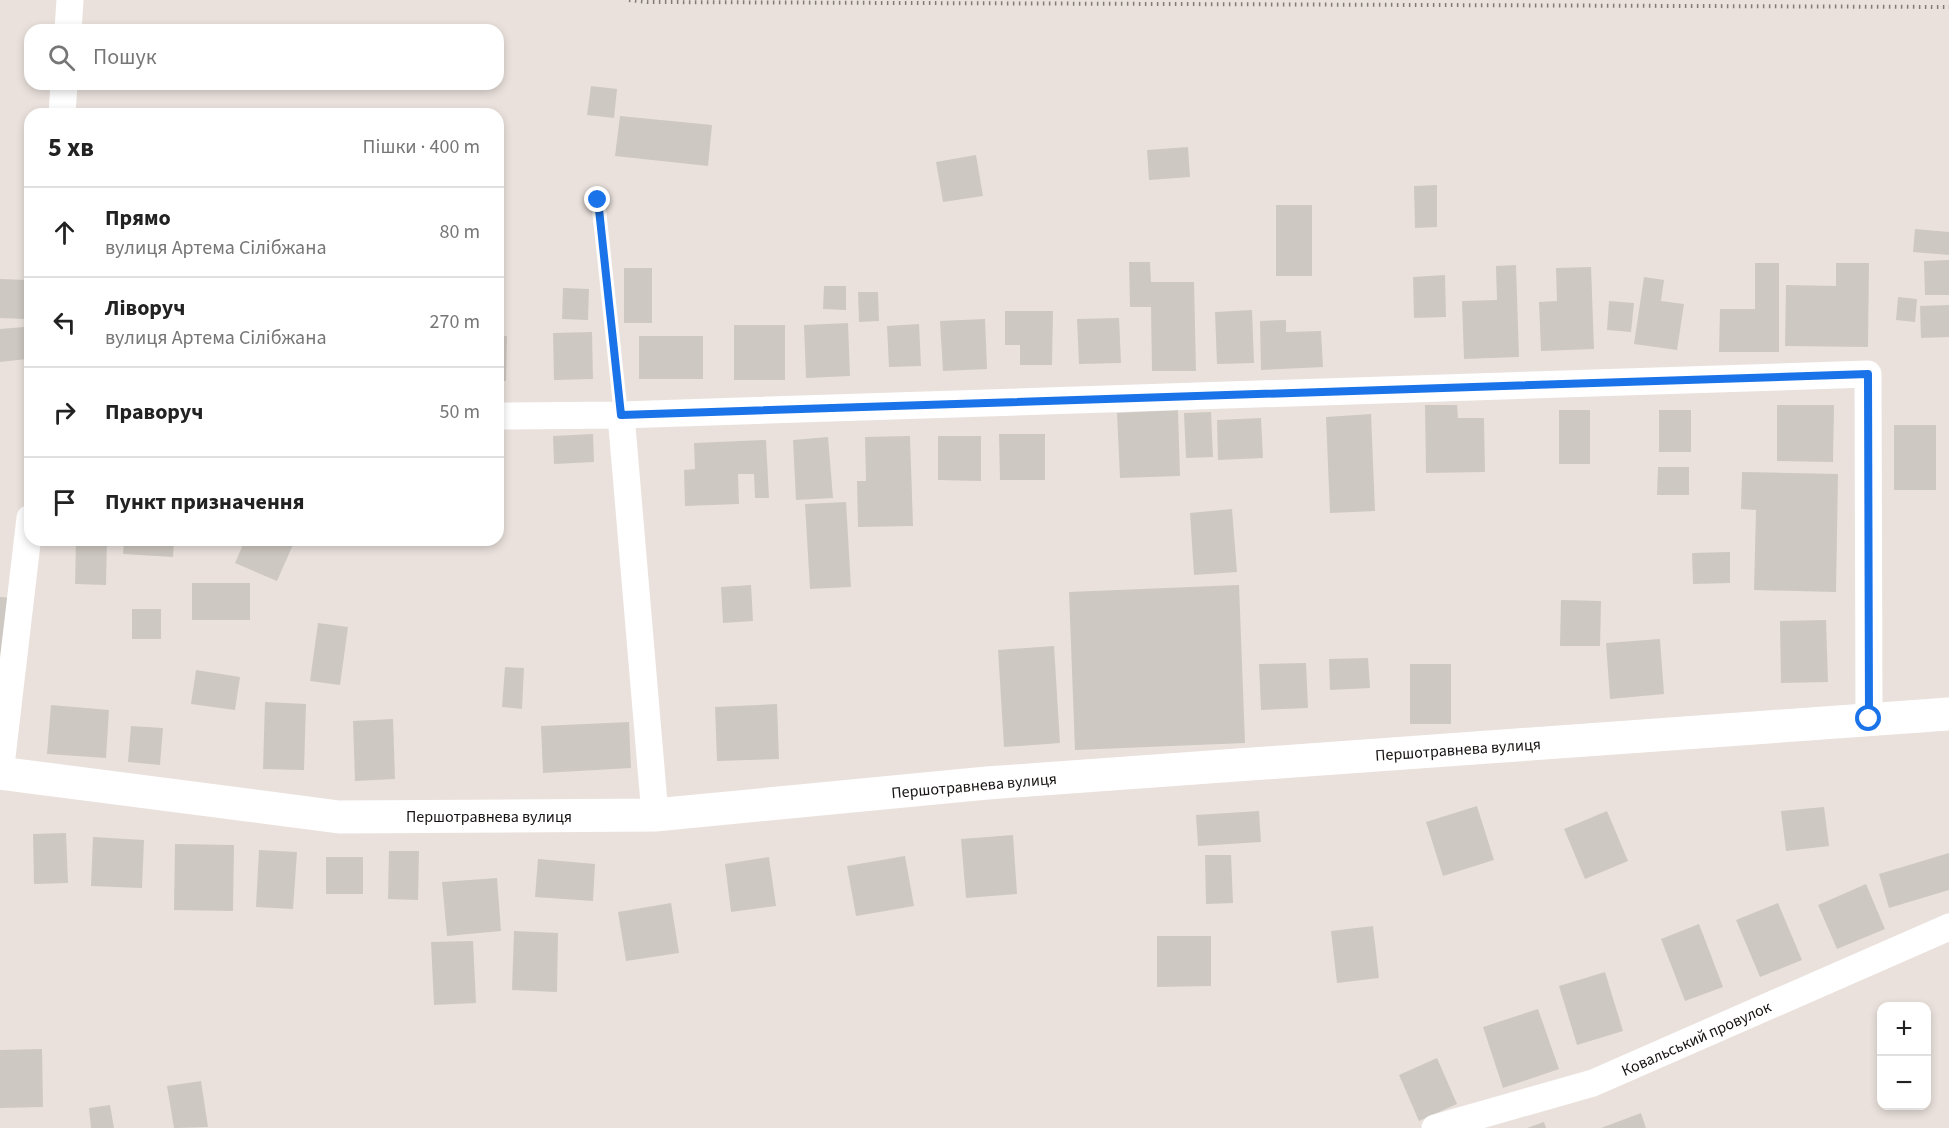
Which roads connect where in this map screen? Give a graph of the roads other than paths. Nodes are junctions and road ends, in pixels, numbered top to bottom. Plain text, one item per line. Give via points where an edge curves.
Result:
1 (70, 0) edge
2 (68, 24) edge
3 (64, 90) edge
4 (62, 108) edge
5 (598, 200) dead end
6 (621, 415) junction
7 (504, 416) edge
8 (27, 546) edge
9 (1949, 714) edge
10 (1869, 719) junction
11 (0, 773) edge
12 (655, 815) junction
13 (1949, 927) edge
14 (1435, 1128) edge

1 - 2 street
3 - 4 street
5 - 6 lane
6 - 7 street
6 - 10 street via 1868,374
6 - 12 street
8 - 11 street
9 - 10 street, Першотравнева вулиця
10 - 12 street, Першотравнева вулиця via 987,783
11 - 12 street, Першотравнева вулиця via 339,817
13 - 14 street, Ковальський провулок via 1593,1083

